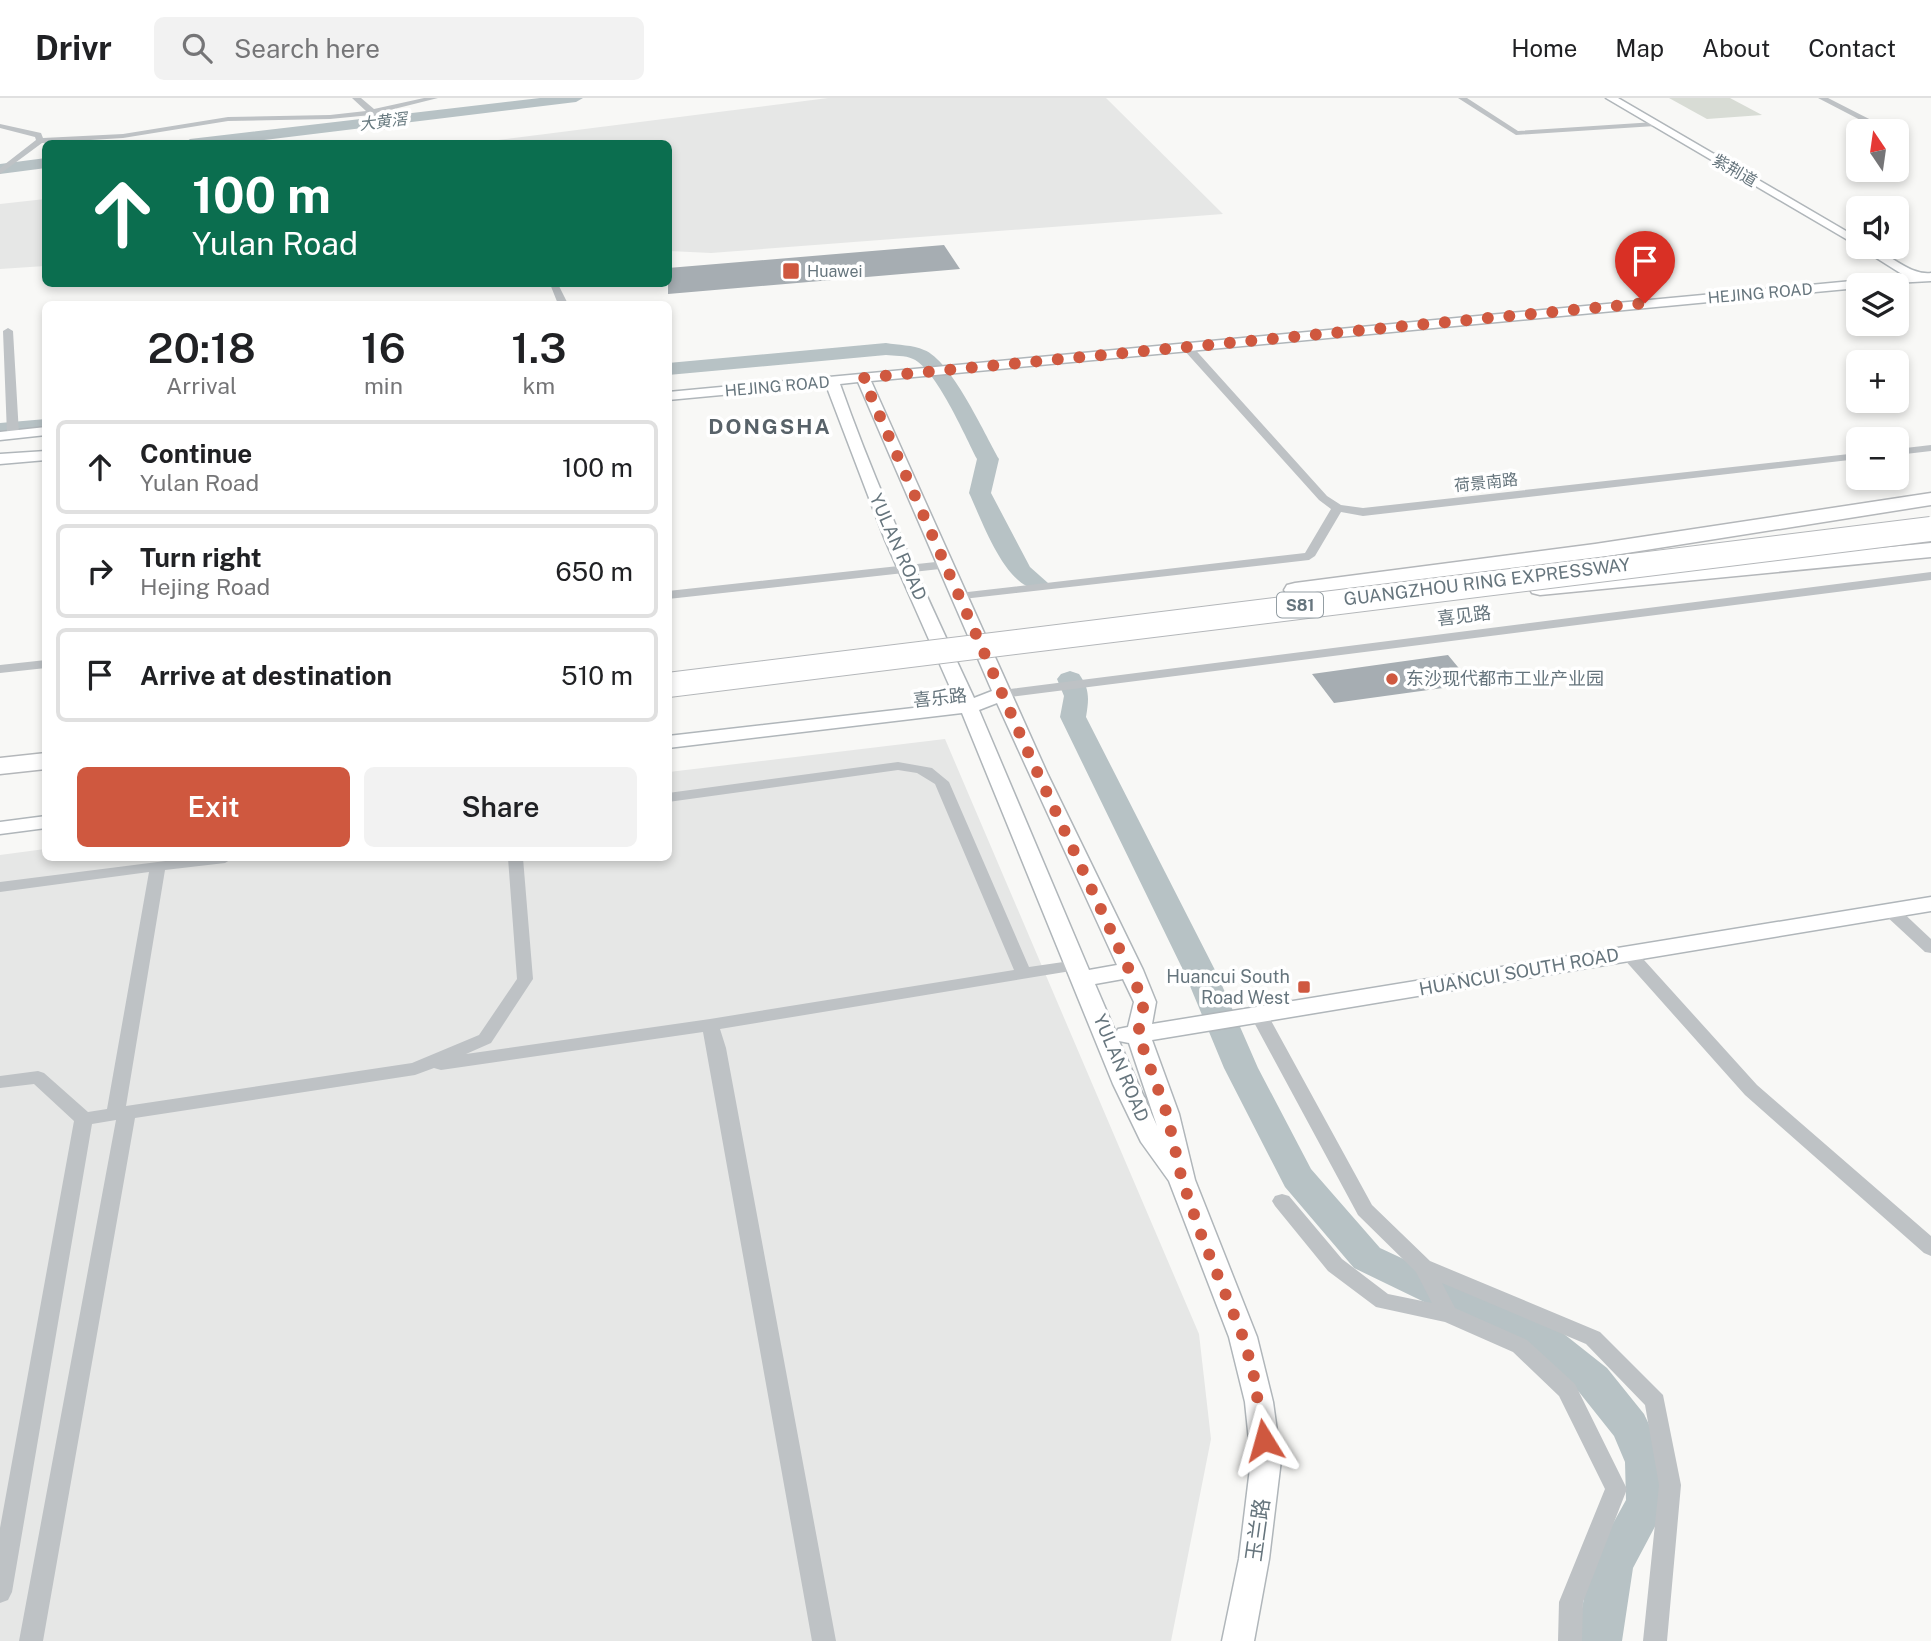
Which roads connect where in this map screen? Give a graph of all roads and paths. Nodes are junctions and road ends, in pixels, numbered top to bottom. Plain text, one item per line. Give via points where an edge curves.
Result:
1 (356, 98) edge
2 (435, 98) edge
3 (1462, 98) edge
4 (1611, 98) edge
5 (1822, 98) edge
6 (1865, 119) edge
7 (378, 120) junction
8 (1655, 124) junction
9 (0, 128) edge
10 (57, 140) edge
11 (40, 141) joint
12 (0, 175) edge
13 (1846, 236) edge
14 (1889, 259) edge
15 (1925, 277) edge
16 (1931, 285) edge
17 (8, 331) dead end
18 (1187, 347) junction
19 (863, 378) junction
20 (832, 381) junction
21 (672, 396) edge
22 (10, 432) edge
23 (42, 432) edge
24 (1931, 448) edge
25 (1909, 451) edge
26 (42, 454) edge
27 (1846, 457) edge
28 (0, 459) edge
29 (1931, 499) edge
30 (1338, 508) junction
31 (1931, 514) edge
32 (1931, 529) edge
33 (1931, 549) edge
34 (945, 565) junction
35 (908, 570) junction
36 (1931, 576) edge
37 (1295, 590) junction
38 (672, 595) edge
39 (959, 597) junction
40 (1174, 621) junction
41 (42, 664) edge
42 (672, 668) edge
43 (0, 669) edge
44 (672, 684) edge
45 (1002, 694) junction
46 (966, 700) junction
47 (672, 731) edge
48 (672, 741) edge
49 (42, 744) edge
50 (0, 749) edge
51 (42, 761) edge
52 (0, 766) edge
53 (672, 797) edge
54 (42, 811) edge
55 (0, 816) edge
56 (42, 823) edge
57 (0, 828) edge
58 (200, 861) edge
59 (515, 861) edge
60 (158, 866) junction
61 (0, 887) edge
62 (1931, 904) edge
63 (1891, 911) junction
64 (1931, 948) edge
65 (1629, 954) junction
66 (1132, 970) junction
67 (1080, 972) junction
68 (1024, 974) junction
69 (1254, 1016) junction
70 (710, 1025) junction
71 (1138, 1034) junction
72 (1107, 1035) junction
73 (415, 1069) junction
74 (0, 1082) edge
75 (121, 1113) junction
76 (84, 1119) junction
77 (1182, 1180) junction
78 (1282, 1201) dead end
79 (1931, 1248) edge
80 (1423, 1267) junction
81 (1448, 1314) junction
82 (0, 1592) edge
83 (31, 1641) edge
84 (824, 1641) edge
85 (1238, 1641) edge
86 (1570, 1641) edge
87 (1655, 1641) edge

1 - 7 street
2 - 7 street
3 - 8 street via 1516,133
4 - 8 street, 紫荆道
5 - 6 street
7 - 10 street via 228,119 123,136
8 - 13 street, 紫荆道
9 - 11 street via 38,135
11 - 12 street
14 - 15 street
15 - 16 street
15 - 18 street, HEJING ROAD
17 - 22 street
18 - 19 street, HEJING ROAD
18 - 30 street via 1323,498
19 - 20 street, HEJING ROAD
19 - 34 street, YULAN ROAD
20 - 21 street, HEJING ROAD
20 - 35 street, YULAN ROAD
22 - 23 street
24 - 25 street
26 - 28 street
27 - 30 street, 荷景南路 via 1363,512
29 - 37 highway via 1595,551
30 - 39 street via 1309,556
31 - 37 highway, GUANGZHOU RING EXPRESSWAY / S81
32 - 40 highway, GUANGZHOU RING EXPRESSWAY / S81, bridge
33 - 40 highway, bridge
34 - 35 street
34 - 39 street, YULAN ROAD
35 - 38 street
35 - 46 street, YULAN ROAD
36 - 45 street, 喜见路
37 - 42 highway, GUANGZHOU RING EXPRESSWAY / S81
39 - 45 street, YULAN ROAD
40 - 44 highway, GUANGZHOU RING EXPRESSWAY / S81, bridge
41 - 43 street
45 - 46 street, 喜乐路
45 - 66 street, YULAN ROAD
46 - 47 street, 喜乐路
46 - 48 street, 喜乐路
46 - 67 street, YULAN ROAD
49 - 50 highway
51 - 52 highway
53 - 68 street via 898,766 918,767 936,775
54 - 55 street
56 - 57 street
58 - 60 street
59 - 73 street via 525,979 485,1039
60 - 61 street
60 - 75 street
62 - 63 street, HUANCUI SOUTH ROAD
63 - 64 street
63 - 65 street, HUANCUI SOUTH ROAD
65 - 69 street, HUANCUI SOUTH ROAD
65 - 79 street via 1751,1090
66 - 67 street
66 - 71 street, YULAN ROAD via 1144,1002
67 - 68 street
67 - 72 street, YULAN ROAD
68 - 70 street
69 - 71 street, HUANCUI SOUTH ROAD
69 - 80 street via 1365,1210
70 - 73 street
70 - 84 street
71 - 72 street, HUANCUI SOUTH ROAD
71 - 77 street, YULAN ROAD via 1167,1114
72 - 77 street, YULAN ROAD via 1150,1136
73 - 75 street
74 - 76 street via 38,1077
75 - 76 street
75 - 83 street
76 - 82 street
77 - 85 street, 玉兰路 via 1243,1337 1253,1371 1266,1460 1255,1559
78 - 81 street via 1335,1265 1383,1301
80 - 81 street
80 - 87 street via 1593,1338 1655,1401 1670,1485
81 - 86 street via 1520,1346 1567,1390 1616,1489 1571,1602

